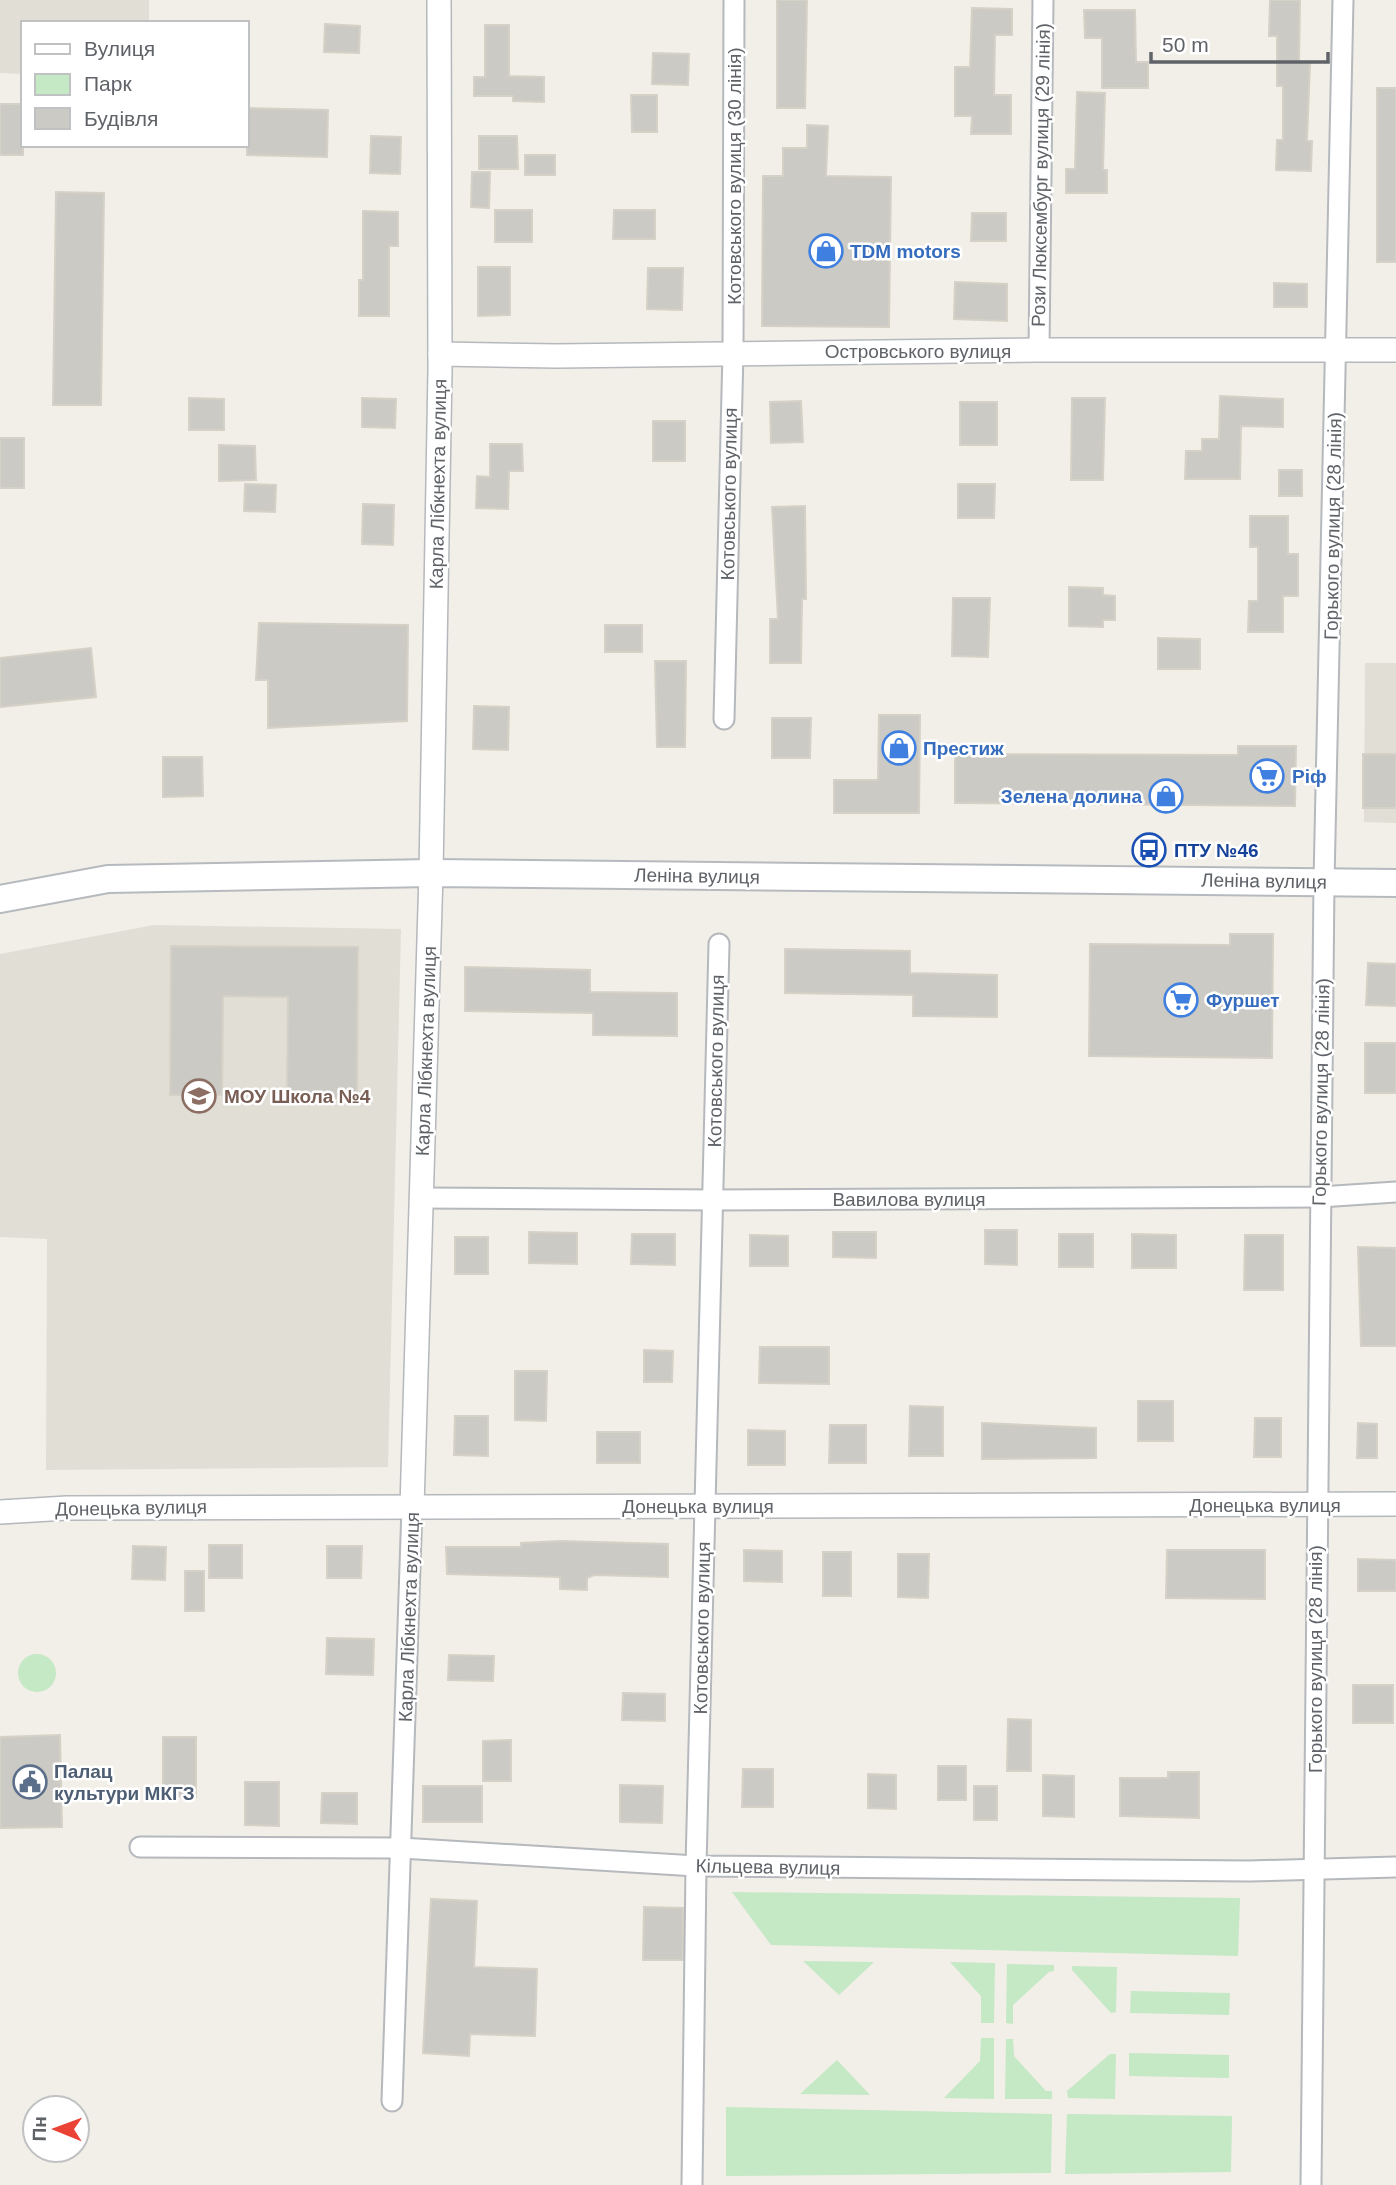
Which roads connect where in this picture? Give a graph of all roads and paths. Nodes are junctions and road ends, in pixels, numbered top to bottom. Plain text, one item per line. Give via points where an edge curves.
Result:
1 (439, 0) edge
2 (734, 0) edge
3 (1043, 0) edge
4 (1343, 0) edge
5 (1038, 350) junction
6 (1337, 350) junction
7 (1396, 351) edge
8 (733, 352) junction
9 (440, 354) junction
10 (724, 719) dead end
11 (431, 873) junction
12 (1324, 882) junction
13 (1396, 883) edge
14 (0, 899) edge
15 (719, 944) dead end
16 (1396, 1192) edge
17 (1320, 1197) junction
18 (421, 1198) junction
19 (712, 1200) junction
20 (1316, 1504) junction
21 (1396, 1504) edge
22 (705, 1506) junction
23 (412, 1507) junction
24 (0, 1512) edge
25 (140, 1847) dead end
26 (401, 1848) junction
27 (696, 1866) junction
28 (1396, 1867) edge
29 (1313, 1870) junction
30 (392, 2101) dead end
31 (692, 2185) edge
32 (1311, 2185) edge

1 - 9 street, Карла Лібкнехта вулиця
2 - 8 street, Котовського вулиця (30 лiнiя)
3 - 5 street, Рози Люксембург вулиця (29 лiнiя)
4 - 6 street, Горького вулиця (28 лiнiя)
5 - 6 street, Островського вулиця
5 - 8 street, Островського вулиця
6 - 7 street, Островського вулиця
6 - 12 street, Горького вулиця (28 лiнiя)
8 - 9 street, Островського вулиця
8 - 10 street, Котовського вулиця
9 - 11 street, Карла Лібкнехта вулиця
11 - 12 main road, Леніна вулиця
11 - 14 main road, Леніна вулиця via 107,879
11 - 18 street, Карла Лібкнехта вулиця
12 - 13 main road, Леніна вулиця
12 - 17 street, Горького вулиця (28 лiнiя)
15 - 19 street, Котовського вулиця
16 - 17 street, Вавилова вулиця
17 - 19 street, Вавилова вулиця
17 - 20 street, Горького вулиця (28 лiнiя)
18 - 19 street, Вавилова вулиця
18 - 23 street, Карла Лібкнехта вулиця
19 - 22 street, Котовського вулиця
20 - 21 street, Донецька вулиця
20 - 22 street, Донецька вулиця
20 - 29 street, Горького вулиця (28 лiнiя)
22 - 23 street, Донецька вулиця
22 - 27 street, Котовського вулиця
23 - 24 street, Донецька вулиця
23 - 26 street, Карла Лібкнехта вулиця
25 - 26 street, Кільцева вулиця
26 - 27 street, Кільцева вулиця
26 - 30 street, Карла Лібкнехта вулиця
27 - 29 street, Кільцева вулиця
27 - 31 street, Котовського вулиця
28 - 29 street, Кільцева вулиця
29 - 32 street, Горького вулиця (28 лiнiя)

